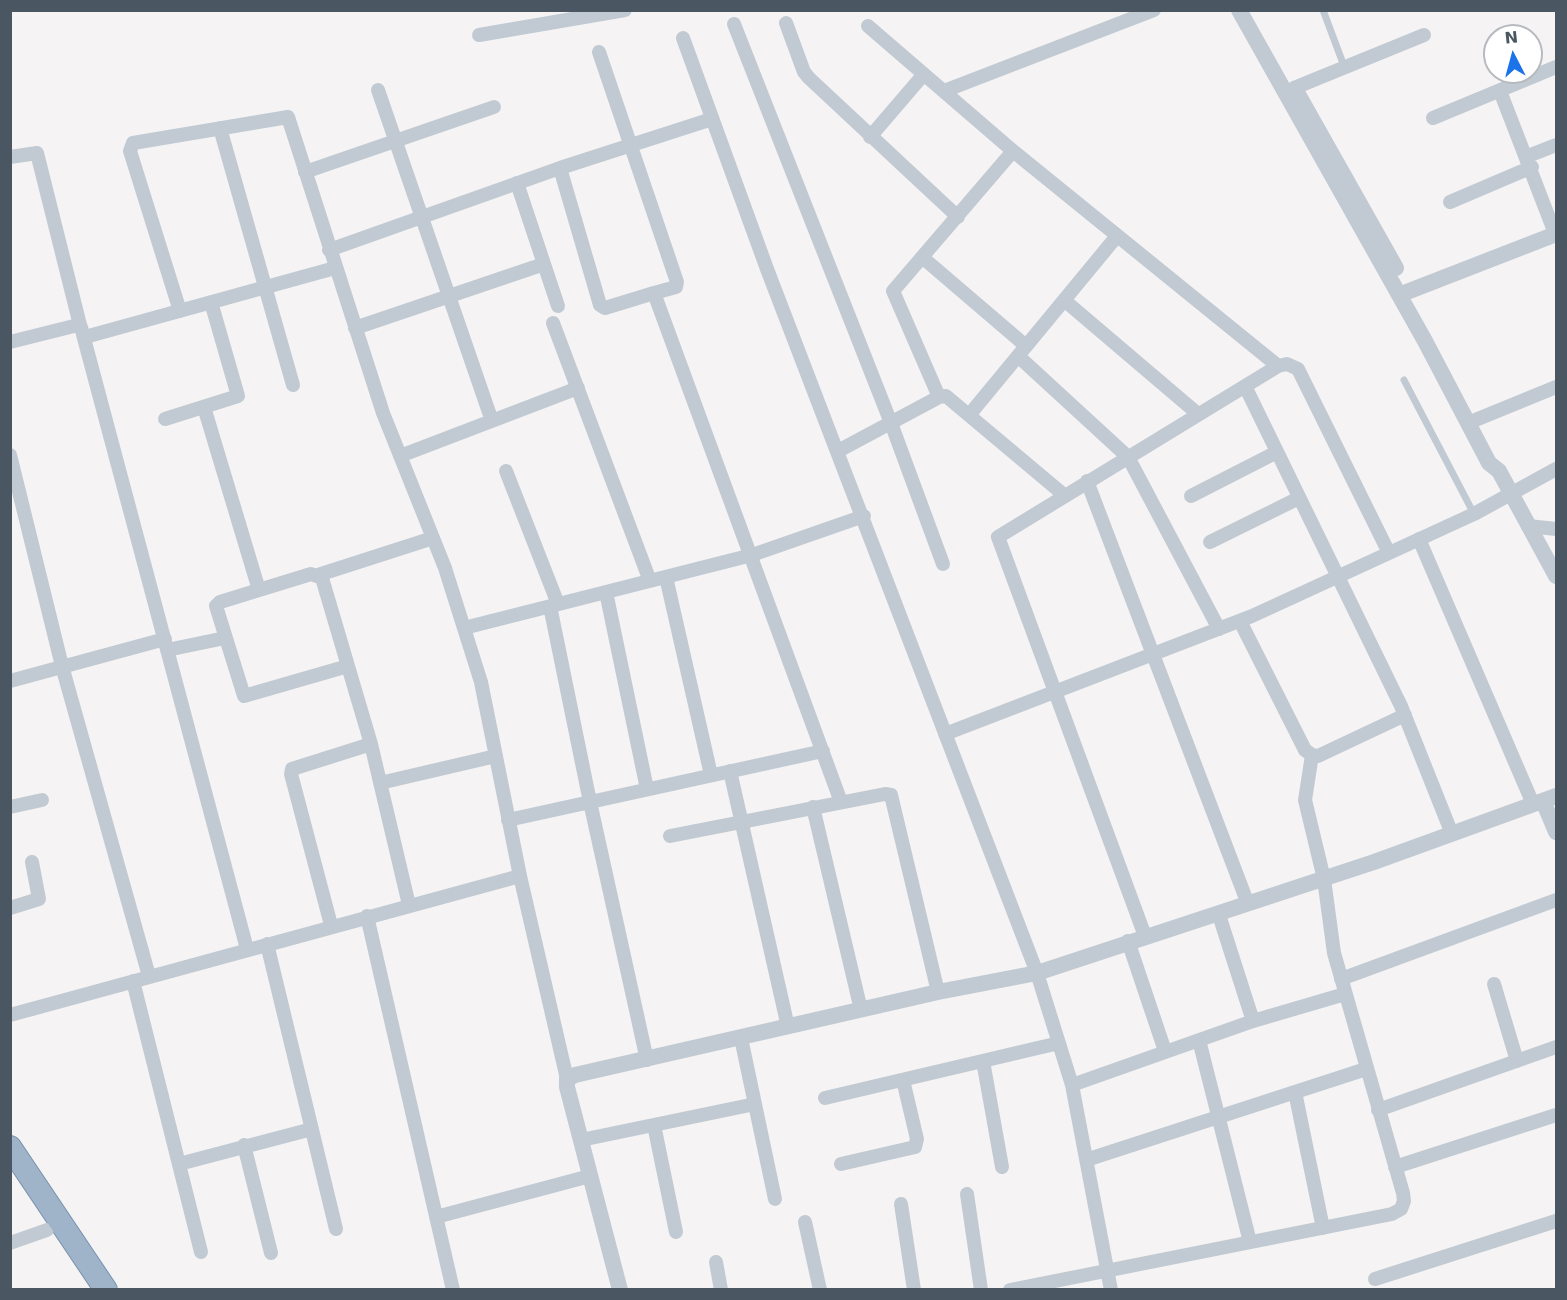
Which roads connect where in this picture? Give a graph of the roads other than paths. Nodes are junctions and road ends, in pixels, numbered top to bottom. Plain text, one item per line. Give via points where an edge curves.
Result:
1 (625, 10) edge
2 (1154, 10) edge
3 (1239, 10) edge
4 (1249, 10) edge
5 (1323, 10) edge
6 (786, 23) dead end
7 (734, 24) dead end
8 (868, 26) dead end
9 (1424, 34) dead end
10 (478, 35) dead end
11 (683, 38) dead end
12 (599, 52) dead end
13 (1344, 66) junction
14 (1557, 67) edge
15 (924, 74) junction
16 (1294, 88) junction
17 (378, 90) dead end
18 (1500, 91) junction
19 (944, 92) junction
20 (494, 107) dead end
21 (1433, 118) dead end
22 (712, 119) junction
23 (220, 128) junction
24 (870, 137) junction
25 (395, 141) junction
26 (1557, 145) edge
27 (630, 146) junction
28 (1013, 151) junction
29 (10, 157) edge
30 (1530, 162) junction
31 (560, 168) junction
32 (305, 172) junction
33 (517, 183) junction
34 (1450, 202) dead end
35 (421, 217) junction
36 (958, 217) junction
37 (1556, 235) edge
38 (1117, 236) junction
39 (329, 250) junction
40 (922, 257) junction
41 (544, 264) junction
42 (335, 268) junction
43 (266, 287) junction
44 (654, 293) junction
45 (1403, 293) junction
46 (449, 297) junction
47 (1064, 300) junction
48 (211, 302) junction
49 (558, 306) dead end
50 (180, 311) junction
51 (553, 323) dead end
52 (355, 328) junction
53 (82, 331) junction
54 (10, 342) edge
55 (1022, 351) junction
56 (1278, 366) junction
57 (1404, 380) dead end
58 (293, 385) dead end
59 (1245, 386) junction
60 (578, 387) junction
61 (1557, 387) edge
62 (939, 397) junction
63 (204, 407) junction
64 (970, 414) junction
65 (1198, 414) junction
66 (165, 419) dead end
67 (492, 421) junction
68 (1472, 421) junction
69 (891, 423) junction
70 (838, 451) junction
71 (1277, 452) junction
72 (10, 455) edge
73 (400, 456) junction
74 (1128, 457) junction
75 (1557, 469) edge
76 (506, 471) dead end
77 (1087, 481) junction
78 (1512, 493) junction
79 (1064, 495) junction
80 (1191, 496) dead end
81 (1299, 498) junction
82 (1474, 514) junction
83 (864, 516) junction
84 (1528, 526) junction
85 (1557, 529) edge
86 (433, 538) junction
87 (1419, 539) junction
88 (1210, 542) dead end
89 (1389, 553) junction
90 (752, 555) junction
91 (943, 564) dead end
92 (318, 575) junction
93 (1557, 576) edge
94 (666, 577) junction
95 (1337, 577) junction
96 (650, 581) junction
97 (259, 590) junction
98 (606, 592) junction
99 (554, 605) junction
100 (1240, 621) junction
101 (464, 628) junction
102 (1219, 629) junction
103 (225, 638) junction
104 (166, 645) junction
105 (1153, 654) junction
106 (62, 666) junction
107 (348, 666) junction
108 (10, 681) edge
109 (1054, 692) junction
110 (1405, 715) junction
111 (945, 734) junction
112 (371, 744) junction
113 (823, 750) junction
114 (1312, 755) junction
115 (496, 756) junction
116 (730, 771) junction
117 (711, 775) junction
118 (380, 783) junction
119 (647, 789) junction
120 (42, 800) dead end
121 (1544, 800) edge
122 (590, 802) junction
123 (842, 802) junction
124 (10, 807) edge
125 (813, 807) junction
126 (508, 820) junction
127 (741, 820) junction
128 (1557, 832) edge
129 (1452, 834) junction
130 (670, 836) dead end
131 (32, 862) dead end
132 (520, 876) junction
133 (1324, 879) junction
134 (1557, 900) edge
135 (1248, 904) junction
136 (408, 905) junction
137 (10, 908) edge
138 (1219, 915) junction
139 (367, 916) junction
140 (331, 925) junction
141 (1145, 936) junction
142 (1128, 941) junction
143 (267, 944) junction
144 (247, 949) junction
145 (1037, 973) junction
146 (149, 976) junction
147 (1341, 979) junction
148 (133, 981) junction
149 (1494, 984) dead end
150 (938, 992) junction
151 (1345, 994) junction
152 (861, 1010) junction
153 (10, 1015) edge
154 (1253, 1021) junction
155 (788, 1027) junction
156 (741, 1038) junction
157 (1199, 1040) junction
158 (1059, 1043) junction
159 (1557, 1047) edge
160 (1165, 1051) junction
161 (647, 1060) junction
162 (983, 1061) junction
163 (1517, 1061) junction
164 (1366, 1069) junction
165 (567, 1079) junction
166 (903, 1080) junction
167 (1072, 1085) junction
168 (1295, 1092) junction
169 (825, 1098) dead end
170 (755, 1104) junction
171 (1378, 1110) junction
172 (1557, 1115) edge
173 (1218, 1117) junction
174 (654, 1125) junction
175 (312, 1129) junction
176 (581, 1140) junction
177 (244, 1145) junction
178 (10, 1148) edge
179 (1086, 1160) junction
180 (179, 1164) junction
181 (841, 1164) dead end
182 (1002, 1167) dead end
183 (1395, 1167) junction
184 (10, 1174) edge
185 (590, 1176) junction
186 (967, 1194) dead end
187 (775, 1199) dead end
188 (901, 1204) dead end
189 (436, 1217) junction
190 (1557, 1221) edge
191 (805, 1222) dead end
192 (1323, 1228) junction
193 (336, 1229) dead end
194 (47, 1230) junction
195 (676, 1232) dead end
196 (1250, 1242) junction
197 (10, 1243) edge
198 (201, 1251) dead end
199 (271, 1253) dead end
200 (716, 1262) dead end
201 (1108, 1271) junction
202 (1375, 1279) dead end
203 (87, 1290) edge
204 (106, 1290) edge
205 (453, 1290) edge
206 (620, 1290) edge
207 (721, 1290) edge
208 (820, 1290) edge
209 (914, 1290) edge
210 (981, 1290) edge
211 (1010, 1290) edge
212 (1111, 1290) edge

1 - 10 street
2 - 19 street
3 - 45 street
4 - 16 street
5 - 13 lane
6 - 24 street via 804,72
7 - 69 street
8 - 15 street
9 - 13 street
11 - 22 street
12 - 27 street
13 - 16 street
14 - 18 street
15 - 19 street
15 - 24 street
16 - 45 street via 1376,229
17 - 25 street
18 - 21 street
18 - 30 street
19 - 28 street
20 - 25 street
22 - 27 street
22 - 70 street
23 - 32 street via 288,117
23 - 43 street
23 - 50 street via 140,141 131,147
24 - 36 street
25 - 32 street
25 - 35 street
26 - 30 street
27 - 31 street
27 - 44 street via 677,282 676,287
28 - 36 street
28 - 38 street
29 - 53 street via 37,153
30 - 34 street
30 - 37 street
31 - 33 street
31 - 44 street via 600,305 605,308
32 - 39 street
33 - 35 street
33 - 41 street
35 - 39 street
35 - 46 street
36 - 40 street
37 - 45 street
38 - 47 street
38 - 56 street
39 - 42 street
40 - 55 street
40 - 62 street via 895,287 894,298
41 - 46 street
41 - 49 street
42 - 43 street
42 - 52 street
43 - 48 street
43 - 58 street
44 - 90 street
45 - 68 street
46 - 52 street
46 - 67 street
47 - 55 street
47 - 65 street
48 - 50 street
48 - 63 street via 238,396
50 - 53 street
51 - 60 street
52 - 73 street
53 - 54 street
53 - 104 street
55 - 64 street
55 - 74 street
56 - 59 street
56 - 89 street via 1287,364 1298,369
57 - 82 lane
59 - 65 street
59 - 71 street
60 - 67 street
60 - 96 street
61 - 68 street
62 - 64 street via 946,396
62 - 69 street
63 - 66 street
63 - 97 street
64 - 79 street
65 - 74 street
67 - 73 street
68 - 78 street via 1489,463 1499,471
69 - 70 street
69 - 91 street
70 - 83 street
71 - 80 street
71 - 81 street
72 - 106 street
73 - 86 street
74 - 77 street
74 - 102 street
75 - 78 street
76 - 99 street
77 - 79 street
77 - 105 street
78 - 82 street
78 - 84 street
79 - 109 street via 998,537
81 - 88 street
81 - 95 street
82 - 87 street
83 - 90 street
83 - 111 street
84 - 85 street
84 - 93 street
86 - 92 street
86 - 101 street
87 - 89 street
87 - 121 street
89 - 95 street
90 - 94 street
90 - 113 street
92 - 97 street
92 - 107 street
94 - 96 street
94 - 117 street
95 - 100 street
95 - 110 street
96 - 98 street
97 - 103 street via 216,606
98 - 99 street
98 - 119 street
99 - 101 street
99 - 122 street
100 - 102 street
100 - 114 street via 1305,750
101 - 115 street via 481,682
102 - 105 street
103 - 104 street
103 - 107 street via 244,696
104 - 106 street
104 - 144 street
105 - 109 street
105 - 135 street
106 - 108 street
106 - 146 street
107 - 112 street
109 - 111 street
109 - 141 street
110 - 114 street via 1318,756
110 - 129 street
111 - 145 street
112 - 118 street
112 - 140 street via 292,769
113 - 116 street
113 - 123 street
114 - 133 street via 1305,801
115 - 118 street
115 - 126 street
116 - 117 street
116 - 127 street
117 - 119 street
118 - 136 street
119 - 122 street
120 - 124 street
121 - 128 street
121 - 129 street
122 - 126 street
122 - 161 street
123 - 125 street
123 - 150 street via 885,794 894,799
125 - 127 street
125 - 152 street
126 - 132 street
127 - 130 street
127 - 155 street
129 - 133 street
131 - 137 street via 39,899
132 - 136 street
132 - 165 street
133 - 135 street
133 - 147 street
134 - 147 street
135 - 138 street
136 - 139 street
138 - 141 street
138 - 154 street
139 - 140 street
139 - 189 street
140 - 143 street
141 - 142 street
142 - 145 street
142 - 160 street
143 - 144 street
143 - 175 street
144 - 146 street
145 - 150 street
145 - 158 street
146 - 148 street
147 - 151 street
148 - 153 street
148 - 180 street
149 - 163 street
150 - 152 street
151 - 154 street
151 - 164 street
152 - 155 street
154 - 157 street
155 - 156 street
156 - 161 street
156 - 170 street
157 - 160 street
157 - 173 street
158 - 162 street
158 - 167 street
159 - 163 street
160 - 167 street
161 - 165 street
162 - 166 street
162 - 182 street
163 - 171 street
164 - 168 street
164 - 171 street
165 - 176 street
166 - 169 street
166 - 181 street via 917,1139 915,1147
167 - 179 street
168 - 173 street
168 - 192 street
170 - 174 street
170 - 187 street
171 - 183 street
172 - 183 street
173 - 179 street
173 - 196 street
174 - 176 street
174 - 195 street
175 - 177 street
175 - 193 street
176 - 185 street
177 - 180 street
177 - 199 street
178 - 204 highway
179 - 201 street
180 - 198 street
183 - 192 street via 1403,1193 1401,1209
184 - 194 highway
185 - 189 street
185 - 206 street
186 - 210 street
188 - 209 street
189 - 205 street
190 - 202 street
191 - 208 street
192 - 196 street
194 - 197 street
194 - 203 highway
196 - 201 street
200 - 207 street
201 - 211 street
201 - 212 street

